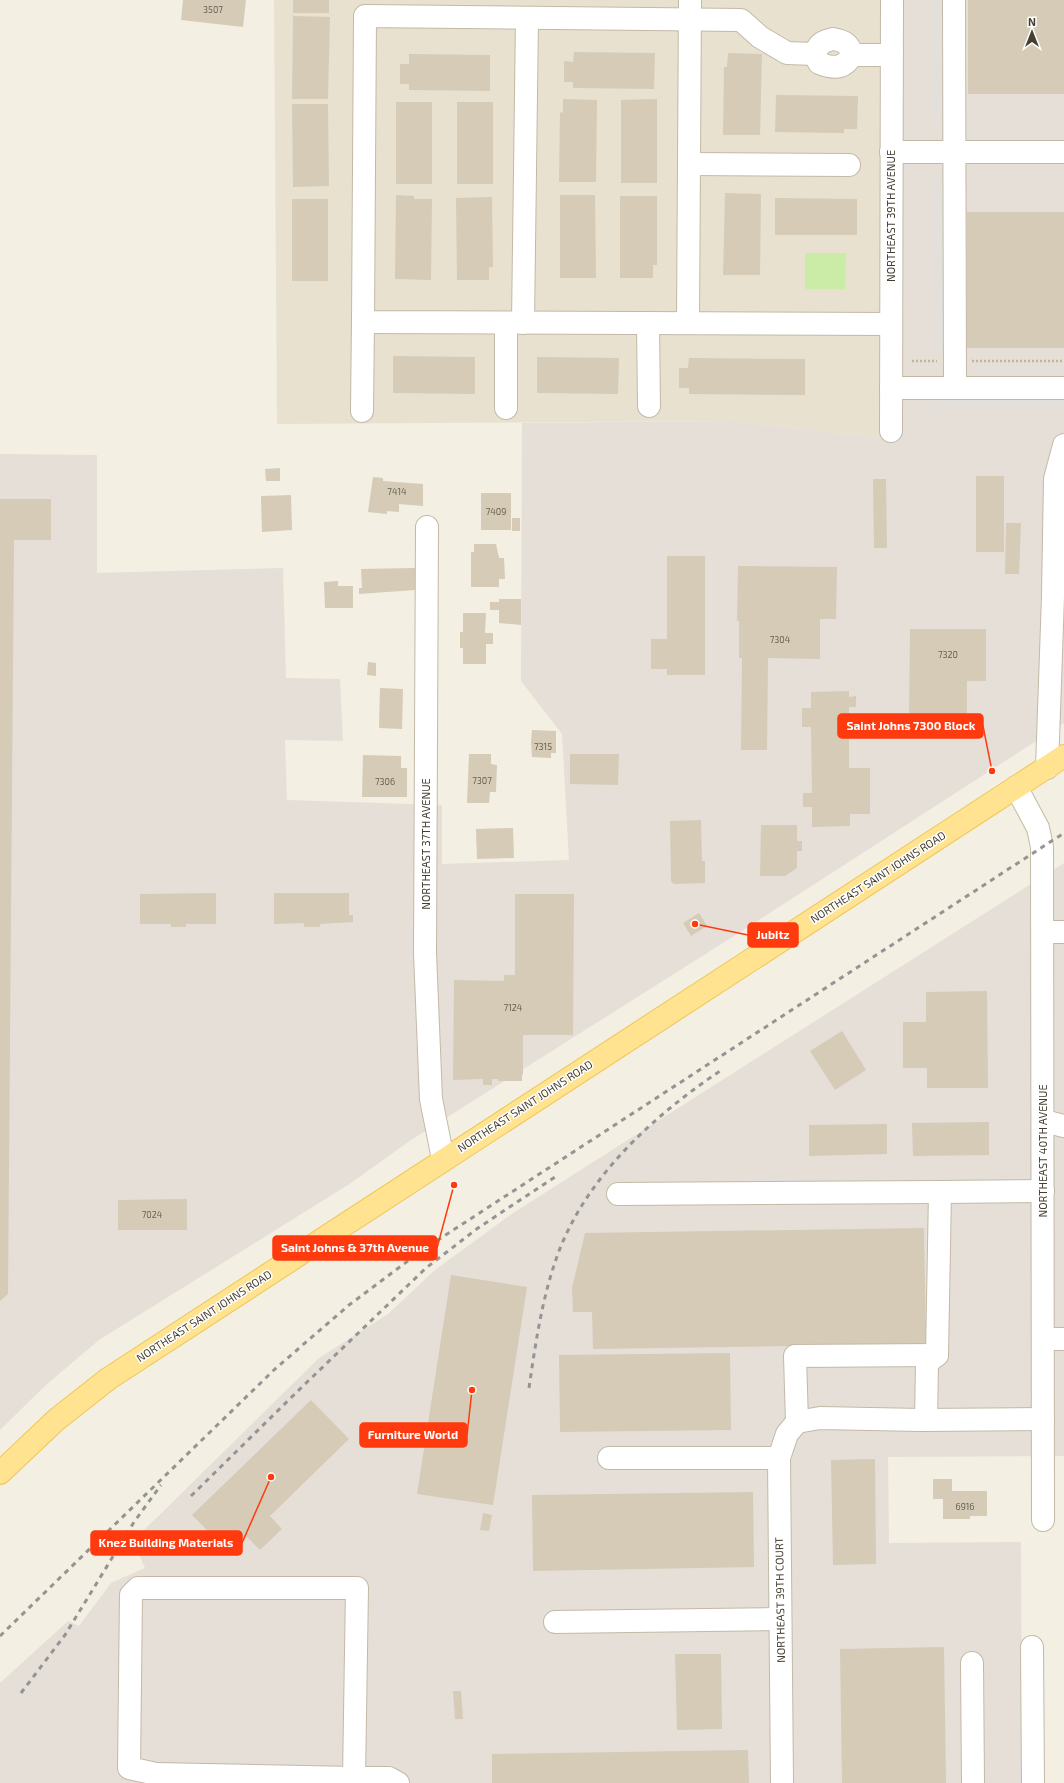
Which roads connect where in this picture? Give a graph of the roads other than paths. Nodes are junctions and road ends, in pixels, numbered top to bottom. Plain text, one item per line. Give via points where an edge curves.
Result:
1 (892, 0) edge
2 (954, 0) edge
3 (365, 8) edge
4 (690, 10) edge
5 (537, 12) edge
6 (892, 55) junction
7 (891, 152) junction
8 (954, 152) junction
9 (1064, 152) edge
10 (689, 164) junction
11 (849, 165) dead end
12 (362, 322) junction
13 (515, 323) junction
14 (648, 323) junction
15 (688, 323) junction
16 (891, 324) junction
17 (955, 387) junction
18 (891, 388) junction
19 (1064, 388) edge
20 (649, 406) dead end
21 (506, 408) dead end
22 (362, 411) dead end
23 (891, 432) dead end
24 (1064, 445) edge
25 (427, 528) dead end
26 (1058, 632) edge
27 (1055, 762) edge
28 (1016, 787) junction
29 (1043, 932) junction
30 (1064, 932) edge
31 (1054, 1124) edge
32 (443, 1159) junction
33 (1043, 1191) junction
34 (940, 1192) junction
35 (618, 1194) dead end
36 (1064, 1338) edge
37 (1043, 1339) junction
38 (937, 1355) junction
39 (1043, 1419) junction
40 (926, 1420) junction
41 (797, 1422) junction
42 (609, 1458) dead end
43 (779, 1458) junction
44 (0, 1473) edge
45 (1043, 1520) dead end
46 (780, 1619) junction
47 (555, 1622) dead end
48 (1032, 1647) dead end
49 (972, 1663) dead end
50 (156, 1778) edge
51 (354, 1778) junction
52 (398, 1783) edge
53 (782, 1783) edge
54 (973, 1783) edge
55 (1033, 1783) edge

1 - 6 street, NORTHEAST 39TH AVENUE
2 - 8 street
3 - 5 street
3 - 12 street
4 - 5 street
4 - 6 street via 741,20 760,37 787,53 815,54 824,41 833,40 844,41 850,47 852,55
4 - 10 street
5 - 13 street
6 - 7 street, NORTHEAST 39TH AVENUE
7 - 8 street
7 - 16 street, NORTHEAST 39TH AVENUE
8 - 9 street
8 - 17 street
10 - 11 street
10 - 15 street
12 - 13 street
12 - 22 street
13 - 14 street
13 - 21 street
14 - 15 street
14 - 20 street
15 - 16 street
16 - 18 street, NORTHEAST 39TH AVENUE
17 - 18 street
17 - 19 street
18 - 23 street, NORTHEAST 39TH AVENUE
24 - 26 street via 1055,479
25 - 32 street, NORTHEAST 37TH AVENUE via 425,953 431,1099
26 - 27 street
27 - 28 main road, NORTHEAST SAINT JOHNS ROAD
28 - 29 street, NORTHEAST 40TH AVENUE via 1041,835
28 - 32 main road, NORTHEAST SAINT JOHNS ROAD
29 - 30 street
29 - 31 street, NORTHEAST 40TH AVENUE
31 - 33 street, NORTHEAST 40TH AVENUE
32 - 44 main road, NORTHEAST SAINT JOHNS ROAD via 108,1379 56,1420
33 - 34 street
33 - 37 street, NORTHEAST 40TH AVENUE
34 - 35 street
34 - 38 street
36 - 37 street
37 - 39 street, NORTHEAST 40TH AVENUE
38 - 40 street via 927,1363
38 - 41 street via 795,1356
39 - 40 street
39 - 45 street, NORTHEAST 40TH AVENUE
40 - 41 street via 820,1418
41 - 43 street, NORTHEAST 39TH COURT via 787,1434
42 - 43 street
43 - 46 street, NORTHEAST 39TH COURT
46 - 47 street
46 - 53 street, NORTHEAST 39TH COURT
48 - 55 street
49 - 54 street
50 - 51 street
50 - 51 street via 129,1768 131,1595 138,1588 357,1588
51 - 52 street via 389,1778

